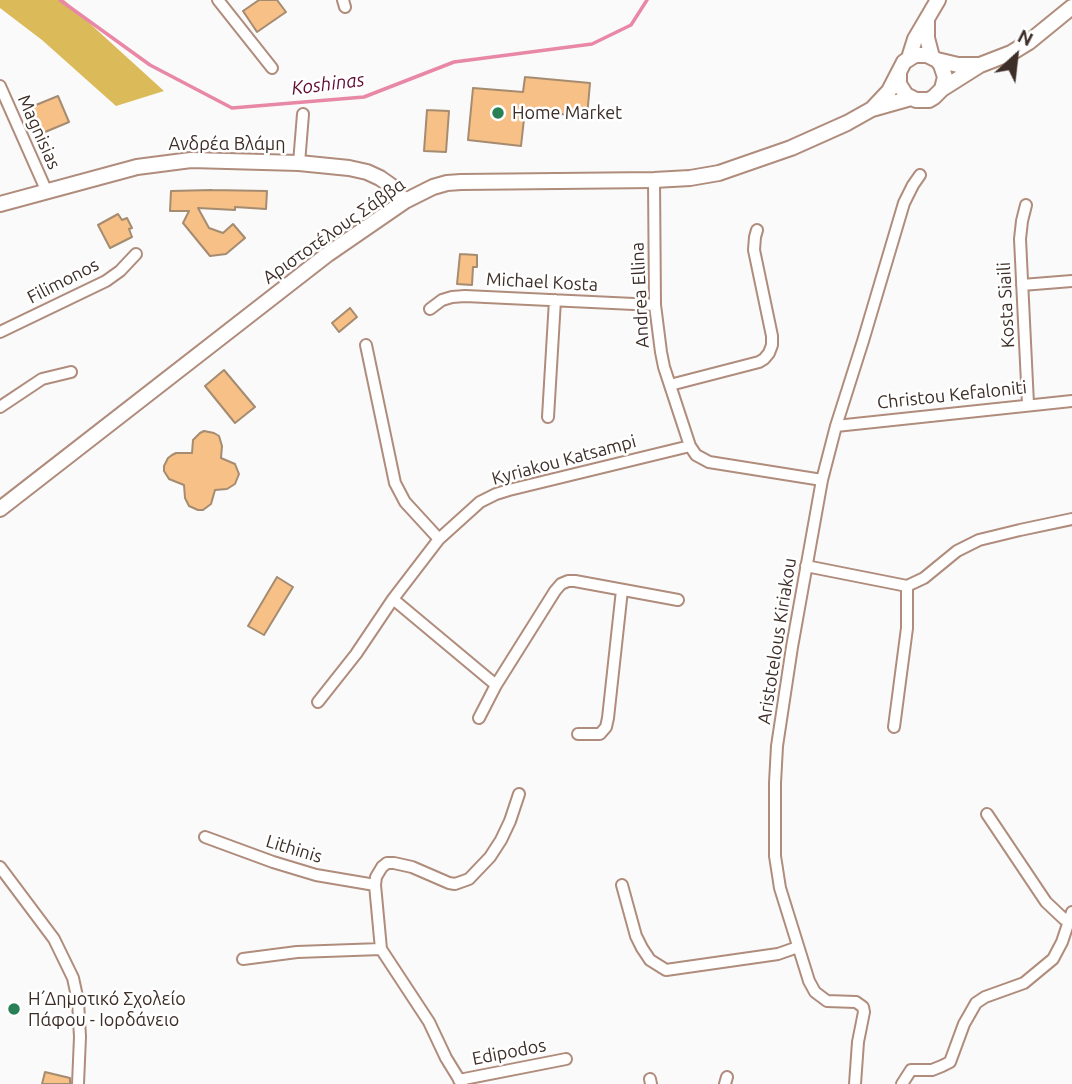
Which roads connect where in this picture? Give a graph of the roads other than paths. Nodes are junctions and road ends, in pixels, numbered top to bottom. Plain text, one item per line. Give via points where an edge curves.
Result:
1 (218, 0) edge
2 (938, 0) edge
3 (1072, 7) edge
4 (927, 18) junction
5 (909, 58) junction
6 (935, 59) junction
7 (980, 65) junction
8 (272, 68) dead end
9 (899, 72) junction
10 (0, 86) edge
11 (942, 89) junction
12 (911, 98) junction
13 (872, 109) junction
14 (303, 114) dead end
15 (299, 163) junction
16 (920, 175) dead end
17 (654, 180) junction
18 (47, 192) junction
19 (405, 201) junction
20 (0, 204) edge
21 (1026, 205) dead end
22 (757, 230) dead end
23 (136, 254) dead end
24 (1072, 281) edge
25 (1022, 285) junction
26 (555, 300) junction
27 (655, 305) junction
28 (430, 309) dead end
29 (0, 332) edge
30 (366, 345) dead end
31 (71, 372) dead end
32 (670, 385) junction
33 (1072, 401) edge
34 (1028, 404) junction
35 (0, 407) edge
36 (548, 417) dead end
37 (836, 426) junction
38 (690, 446) junction
39 (822, 480) junction
40 (0, 509) edge
41 (1072, 519) edge
42 (439, 540) junction
43 (806, 566) junction
44 (906, 586) junction
45 (622, 590) junction
46 (393, 598) junction
47 (678, 600) dead end
48 (496, 685) junction
49 (318, 702) dead end
50 (479, 718) dead end
51 (894, 727) dead end
52 (578, 734) dead end
53 (520, 794) dead end
54 (987, 814) dead end
55 (205, 837) dead end
56 (0, 867) edge
57 (375, 885) junction
58 (622, 885) dead end
59 (1070, 916) edge
60 (798, 947) junction
61 (381, 949) junction
62 (243, 959) dead end
63 (566, 1059) dead end
64 (461, 1082) edge
65 (78, 1084) edge
66 (855, 1084) edge
67 (902, 1084) edge

1 - 8 street
2 - 4 street
3 - 7 street, Αριστοτέλους Σάββα via 1029,42
4 - 5 street
4 - 6 street via 927,38
5 - 6 street, Αριστοτέλους Σάββα via 920,54
5 - 9 street, Αριστοτέλους Σάββα
6 - 7 street, Αριστοτέλους Σάββα
6 - 11 street via 944,71
7 - 11 street, Αριστοτέλους Σάββα
9 - 12 street via 902,90
9 - 13 street, Αριστοτέλους Σάββα
10 - 18 street, Magnisias
11 - 12 street, Αριστοτέλους Σάββα via 929,100
12 - 13 street, Αριστοτέλους Σάββα
13 - 17 street, Αριστοτέλους Σάββα via 791,148 719,173
14 - 15 street
15 - 18 street, Ανδρέα Βλάμη via 164,163
15 - 19 street, Ανδρέα Βλάμη via 367,172 390,185
16 - 37 street, Aristotelous Kiriakou via 904,203
17 - 19 street, Αριστοτέλους Σάββα via 447,183
17 - 27 street, Andrea Ellina
18 - 20 street, Ανδρέα Βλάμη
19 - 40 street, Αριστοτέλους Σάββα via 328,254
21 - 25 street, Kosta Siaili via 1020,239
22 - 32 street via 754,250 772,336 769,353 759,362
23 - 29 street, Filimonos via 106,281
24 - 25 street
25 - 34 street, Kosta Siaili
26 - 27 street, Michael Kosta
26 - 28 street, Michael Kosta via 465,296 442,300
26 - 36 street
27 - 32 street, Andrea Ellina
30 - 42 street via 395,483 405,502
31 - 35 street via 42,379
32 - 38 street, Andrea Ellina
33 - 34 street, Christou Kefaloniti
34 - 37 street, Christou Kefaloniti
37 - 39 street, Aristotelous Kiriakou
38 - 39 street via 709,462
38 - 42 street, Kyriakou Katsampi via 496,494 480,502
39 - 43 street, Aristotelous Kiriakou
41 - 44 street via 979,540
42 - 46 street, Kyriakou Katsampi
43 - 44 street
43 - 60 street, Aristotelous Kiriakou via 775,783 775,856
44 - 51 street via 906,628
45 - 47 street
45 - 48 street via 568,580 561,584
45 - 52 street via 606,727 600,734
46 - 48 street
46 - 49 street, Kyriakou Katsampi
48 - 50 street
53 - 57 street via 501,840 469,879 449,883 412,867 387,863 378,871
54 - 59 street via 1046,902 1064,919
55 - 57 street, Lithinis via 316,875
56 - 65 street via 54,939 73,978 80,1037
57 - 61 street
58 - 60 street via 642,948 666,970
59 - 67 street via 1058,952 1046,966 1024,983 976,1003 950,1062 911,1070
60 - 66 street, Aristotelous Kiriakou via 820,998 863,1007
61 - 62 street
61 - 64 street
63 - 64 street, Edipodos

